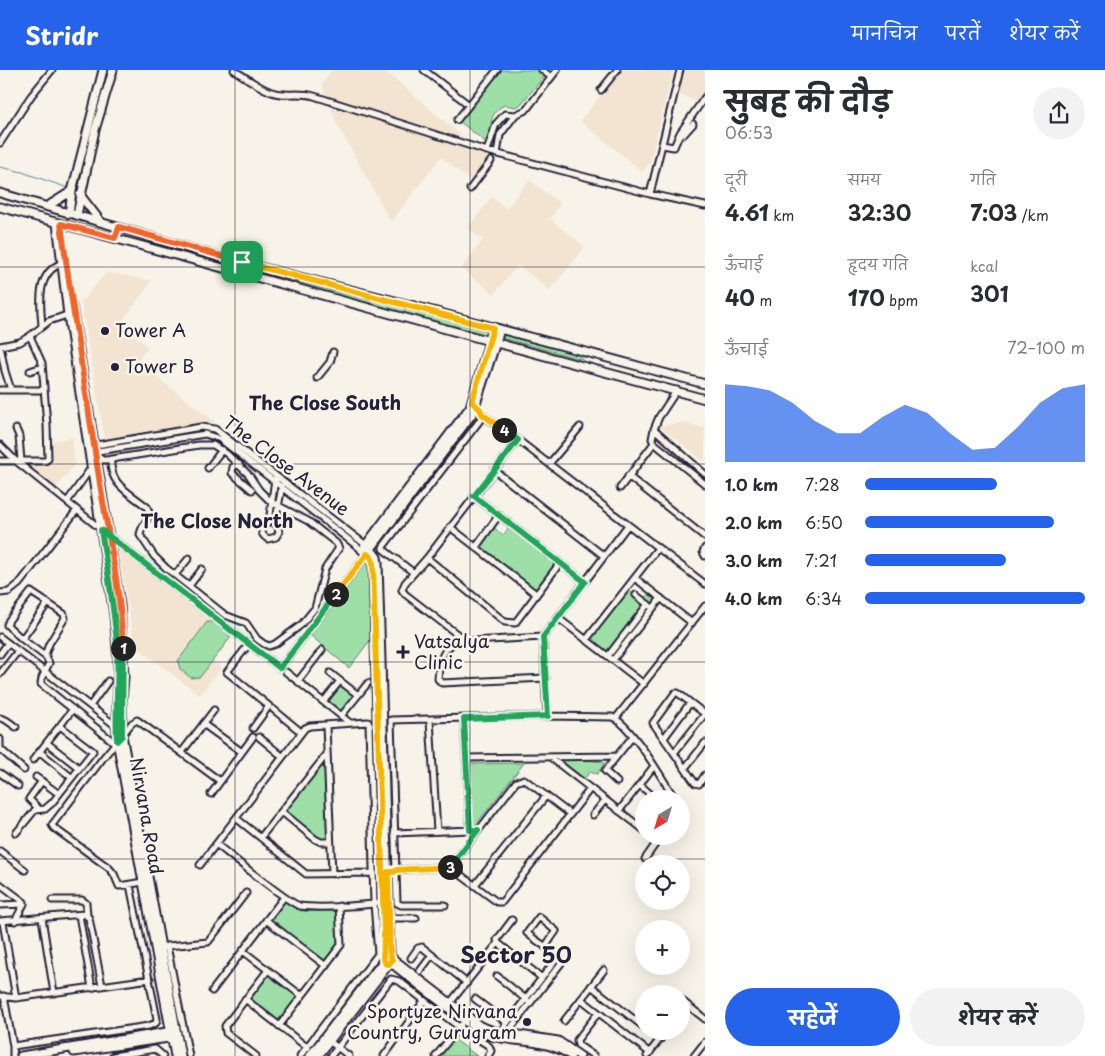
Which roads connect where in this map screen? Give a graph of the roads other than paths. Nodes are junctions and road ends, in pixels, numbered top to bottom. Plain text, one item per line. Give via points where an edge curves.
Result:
1 (52, 70) edge
2 (103, 70) edge
3 (113, 70) edge
4 (234, 70) edge
5 (424, 70) edge
6 (496, 70) edge
7 (542, 70) edge
8 (557, 70) edge
9 (617, 70) edge
10 (680, 70) edge
11 (551, 77) junction
12 (600, 90) dead end
13 (705, 98) edge
14 (705, 102) edge
15 (469, 105) junction
16 (695, 112) junction
17 (515, 115) junction
18 (456, 120) dead end
19 (692, 124) dead end
20 (680, 133) junction
21 (0, 143) edge
22 (662, 144) junction
23 (487, 152) junction
24 (497, 154) junction
25 (492, 161) dead end
26 (470, 188) dead end
27 (72, 191) junction
28 (0, 193) edge
29 (650, 194) junction
30 (80, 195) junction
31 (0, 206) edge
32 (48, 206) junction
33 (705, 206) edge
34 (73, 215) junction
35 (101, 222) junction
36 (59, 223) junction
37 (119, 227) junction
38 (115, 238) junction
39 (200, 250) junction
40 (198, 262) junction
41 (62, 263) junction
42 (71, 314) junction
43 (42, 325) junction
44 (497, 329) junction
45 (30, 336) junction
46 (493, 342) junction
47 (0, 346) edge
48 (332, 352) dead end
49 (42, 367) junction
50 (30, 371) dead end
51 (318, 378) dead end
52 (705, 384) edge
53 (0, 390) edge
54 (12, 390) junction
55 (43, 390) junction
56 (677, 390) junction
57 (705, 399) edge
58 (473, 406) junction
59 (483, 414) junction
60 (580, 427) dead end
61 (654, 428) junction
62 (16, 429) dead end
63 (215, 429) junction
64 (214, 435) junction
65 (518, 440) junction
66 (654, 443) junction
67 (232, 444) junction
68 (0, 445) edge
69 (222, 450) junction
70 (92, 451) junction
71 (248, 457) junction
72 (111, 459) junction
73 (18, 461) junction
74 (0, 462) edge
75 (238, 464) junction
76 (549, 464) junction
77 (92, 467) junction
78 (208, 468) dead end
79 (494, 470) junction
80 (276, 474) junction
81 (705, 474) edge
82 (628, 476) junction
83 (274, 481) junction
84 (283, 484) junction
85 (705, 484) edge
86 (620, 488) dead end
87 (252, 490) dead end
88 (474, 496) junction
89 (67, 502) junction
90 (271, 502) junction
91 (277, 506) junction
92 (76, 510) junction
93 (499, 516) junction
94 (628, 525) junction
95 (450, 527) junction
96 (101, 530) junction
97 (109, 536) junction
98 (705, 537) edge
99 (476, 547) junction
100 (658, 548) junction
101 (705, 548) edge
102 (367, 549) junction
103 (604, 556) junction
104 (705, 556) edge
105 (189, 558) dead end
106 (427, 558) junction
107 (560, 563) junction
108 (202, 569) dead end
109 (414, 573) junction
110 (175, 575) junction
111 (635, 578) junction
112 (585, 582) junction
113 (705, 584) edge
114 (189, 586) junction
115 (0, 593) edge
116 (536, 594) junction
117 (636, 595) dead end
118 (661, 598) junction
119 (48, 603) junction
120 (651, 606) junction
121 (705, 606) edge
122 (558, 618) junction
123 (692, 623) junction
124 (0, 637) edge
125 (543, 637) junction
126 (22, 639) junction
127 (586, 640) junction
128 (466, 641) junction
129 (8, 643) junction
130 (249, 644) junction
131 (322, 650) dead end
132 (18, 651) junction
133 (0, 654) edge
134 (608, 656) junction
135 (46, 657) junction
136 (613, 660) junction
137 (46, 672) junction
138 (286, 672) dead end
139 (330, 673) dead end
140 (0, 674) edge
141 (546, 678) junction
142 (108, 681) dead end
143 (298, 681) junction
144 (340, 681) junction
145 (368, 683) dead end
146 (644, 684) junction
147 (358, 695) junction
148 (324, 701) junction
149 (690, 703) junction
150 (90, 706) junction
151 (73, 709) junction
152 (214, 710) dead end
153 (273, 710) dead end
154 (705, 714) edge
155 (342, 715) junction
156 (548, 716) junction
157 (0, 718) edge
158 (616, 718) junction
159 (464, 719) junction
160 (430, 720) junction
161 (350, 723) junction
162 (380, 723) junction
163 (392, 723) junction
164 (203, 724) junction
165 (369, 724) junction
166 (326, 725) junction
167 (60, 726) junction
168 (116, 726) junction
169 (16, 727) dead end
170 (253, 728) dead end
171 (301, 732) junction
172 (633, 736) junction
173 (253, 737) dead end
174 (259, 737) dead end
175 (664, 738) junction
176 (0, 739) edge
177 (118, 740) junction
178 (47, 743) junction
179 (705, 743) edge
180 (0, 749) edge
181 (40, 752) junction
182 (182, 752) junction
183 (242, 752) junction
184 (674, 752) junction
185 (327, 754) junction
186 (282, 756) junction
187 (616, 756) junction
188 (549, 757) junction
189 (466, 758) junction
190 (33, 760) dead end
191 (654, 766) junction
192 (79, 768) junction
193 (685, 768) junction
194 (24, 770) dead end
195 (0, 773) edge
196 (705, 775) edge
197 (36, 777) dead end
198 (71, 777) junction
199 (42, 781) junction
200 (220, 781) junction
201 (617, 782) dead end
202 (640, 785) junction
203 (18, 786) dead end
204 (590, 789) junction
205 (646, 790) edge
206 (669, 790) edge
207 (59, 794) junction
208 (210, 794) dead end
209 (546, 796) junction
210 (605, 800) junction
211 (38, 808) junction
212 (620, 811) junction
213 (282, 812) junction
214 (570, 814) junction
215 (593, 815) dead end
216 (236, 818) junction
217 (635, 823) edge
218 (470, 830) junction
219 (478, 830) junction
220 (437, 831) junction
221 (16, 833) dead end
222 (394, 833) junction
223 (261, 837) junction
224 (330, 842) junction
225 (216, 844) junction
226 (0, 850) edge
227 (200, 865) dead end
228 (450, 867) junction
229 (25, 870) dead end
230 (397, 870) junction
231 (382, 871) junction
232 (332, 874) junction
233 (143, 882) junction
234 (0, 884) edge
235 (474, 885) junction
236 (130, 886) junction
237 (246, 893) dead end
238 (284, 897) junction
239 (52, 900) dead end
240 (24, 904) junction
241 (380, 905) junction
242 (445, 905) dead end
243 (0, 906) edge
244 (339, 906) junction
245 (79, 914) junction
246 (87, 915) junction
247 (42, 918) junction
248 (389, 918) junction
249 (416, 918) dead end
250 (266, 920) junction
251 (512, 920) dead end
252 (15, 921) junction
253 (2, 922) edge
254 (498, 943) junction
255 (161, 947) junction
256 (545, 947) junction
257 (243, 951) junction
258 (432, 955) junction
259 (558, 957) junction
260 (411, 958) dead end
261 (388, 959) junction
262 (326, 966) junction
263 (268, 970) junction
264 (604, 970) dead end
265 (420, 971) dead end
266 (497, 976) dead end
267 (542, 978) junction
268 (150, 980) junction
269 (547, 982) junction
270 (466, 983) junction
271 (102, 986) junction
272 (591, 986) junction
273 (92, 988) junction
274 (212, 991) dead end
275 (54, 993) junction
276 (2, 996) edge
277 (302, 996) junction
278 (16, 998) junction
279 (245, 999) junction
280 (475, 999) dead end
281 (581, 999) junction
282 (528, 1000) junction
283 (424, 1001) junction
284 (450, 1003) junction
285 (690, 1007) edge
286 (598, 1013) junction
287 (705, 1019) edge
288 (635, 1020) edge
289 (461, 1021) junction
290 (564, 1021) dead end
291 (507, 1023) junction
292 (279, 1026) junction
293 (503, 1032) junction
294 (174, 1034) junction
295 (334, 1034) junction
296 (660, 1040) edge
297 (330, 1041) junction
298 (342, 1041) junction
299 (13, 1046) junction
300 (704, 1046) edge
301 (338, 1047) junction
302 (306, 1048) junction
303 (57, 1052) junction
304 (649, 1054) edge
305 (314, 1055) edge
306 (13, 1056) edge
307 (21, 1056) edge
308 (46, 1056) edge
309 (113, 1056) edge
310 (163, 1056) edge
311 (175, 1056) edge
312 (181, 1056) edge
313 (189, 1056) edge
314 (256, 1056) edge
315 (300, 1056) edge
316 (331, 1056) edge
317 (349, 1056) edge
318 (384, 1056) edge
319 (436, 1056) edge
320 (488, 1056) edge
321 (571, 1056) edge
322 (580, 1056) edge
323 (594, 1056) edge
324 (694, 1056) edge

1 - 21 street
2 - 27 main road
3 - 30 main road
4 - 23 street via 272,93 314,96
5 - 15 street
6 - 15 street
7 - 11 street
8 - 11 street
9 - 12 street
10 - 22 street
11 - 17 street via 526,110
13 - 16 street
14 - 16 street
15 - 18 street
16 - 20 street
17 - 23 street via 505,114 499,119
17 - 24 street via 500,135
19 - 20 street via 684,134
20 - 22 street via 675,146
22 - 29 street
23 - 24 street
24 - 29 street
25 - 26 street
27 - 32 main road
27 - 34 main road
28 - 32 main road
29 - 33 street
30 - 34 main road
30 - 35 main road
31 - 36 main road
32 - 34 main road
34 - 35 main road
35 - 37 main road
36 - 38 main road
36 - 41 main road, Nirvana Road
36 - 42 main road, Nirvana Road
37 - 38 main road
37 - 39 main road
38 - 40 main road
39 - 40 main road
39 - 44 main road
40 - 46 main road
41 - 42 main road, Nirvana Road
41 - 43 street via 48,273 40,292
42 - 43 street
42 - 70 main road, Nirvana Road
43 - 45 street
44 - 46 main road
44 - 52 main road
45 - 47 street via 20,342
45 - 49 street
46 - 56 main road
46 - 58 main road
47 - 54 street
48 - 51 street via 330,362
49 - 50 street
49 - 55 street
53 - 54 street
54 - 55 street
55 - 73 street via 48,459
56 - 57 main road
56 - 61 street
58 - 59 street
58 - 102 main road
59 - 65 street
59 - 109 street via 383,547
60 - 76 street
61 - 66 street
61 - 81 street
62 - 73 street via 19,436
63 - 64 street
63 - 67 street, The Close Avenue
63 - 70 street, The Close Avenue via 201,427
64 - 67 street, The Close Avenue
64 - 70 street, The Close Avenue
65 - 76 street
65 - 79 street
66 - 82 street
66 - 85 street
67 - 71 street, The Close Avenue
68 - 73 street
69 - 72 street via 212,445 199,445
69 - 75 street
69 - 78 street
70 - 72 street via 102,460
70 - 77 main road, Nirvana Road
70 - 97 main road, Nirvana Road
71 - 80 street, The Close Avenue
71 - 83 street, The Close Avenue
72 - 110 street via 114,480 149,511 140,531 142,538 154,556
73 - 74 street
73 - 89 street
75 - 87 street via 232,473
75 - 90 street
76 - 94 street
77 - 89 street
77 - 96 main road, Nirvana Road
79 - 88 street
79 - 103 street
80 - 83 street
80 - 84 street, The Close Avenue
82 - 86 street
82 - 98 street
83 - 84 street, The Close Avenue
83 - 90 street
84 - 91 street
84 - 102 street, The Close Avenue
88 - 93 street
88 - 95 street
89 - 92 street
90 - 91 street
90 - 91 street via 272,523
91 - 114 street via 308,521 338,548 325,569 315,608 301,625 275,644 264,644 246,623 225,615
92 - 96 street
92 - 115 street via 19,584 9,592
93 - 99 street
93 - 107 street
94 - 100 street
94 - 103 street
95 - 99 street
95 - 106 street
96 - 97 street
96 - 168 main road, Nirvana Road via 117,646
97 - 130 street
97 - 177 main road, Nirvana Road via 120,605 124,676
99 - 116 street
100 - 111 street
100 - 113 street
101 - 104 street via 702,552
102 - 130 street via 280,668
102 - 162 main road via 373,562
103 - 112 street
105 - 110 street
106 - 109 street
106 - 116 street via 510,624
107 - 112 street
107 - 116 street
108 - 114 street
109 - 128 street via 405,583 403,592
110 - 114 street
111 - 118 street
111 - 127 street
112 - 122 street
117 - 120 street
118 - 120 street
118 - 123 street
119 - 126 street
119 - 126 street via 31,592 9,620 8,627
119 - 135 street via 65,618 48,644
120 - 134 street
120 - 136 street
121 - 123 street
122 - 125 street
122 - 127 street
123 - 146 street
124 - 129 street
125 - 128 street
125 - 141 street
126 - 135 street
127 - 134 street
128 - 141 street via 450,645 445,652 440,662 440,682
129 - 132 street
129 - 133 street
130 - 170 street via 227,672 269,706
131 - 143 street
132 - 137 street
132 - 140 street
134 - 136 street
135 - 137 street via 49,663
136 - 146 street
137 - 150 street
137 - 151 street via 42,686
138 - 143 street
139 - 144 street
141 - 156 street
142 - 150 street
143 - 148 street
144 - 147 street
144 - 148 street
145 - 147 street
146 - 158 street
147 - 155 street
148 - 155 street
149 - 154 street
149 - 175 street
149 - 175 street via 675,693 654,720
150 - 168 street
151 - 167 street
151 - 177 street
152 - 164 street
153 - 171 street
154 - 184 street
155 - 161 street
156 - 158 street
156 - 159 street
157 - 169 street
158 - 172 street
159 - 160 street
159 - 189 street
160 - 163 street via 391,720
160 - 220 street
161 - 165 street
161 - 166 street
162 - 163 street via 388,720
162 - 165 street
162 - 231 main road
163 - 222 street
164 - 182 street
164 - 183 street
165 - 231 street
166 - 171 street via 310,726
166 - 185 street
167 - 178 street
167 - 192 street via 93,751
168 - 177 main road, Nirvana Road
171 - 186 street
172 - 187 street
172 - 191 street
173 - 183 street
174 - 186 street
175 - 184 street
176 - 180 street
177 - 182 street via 134,721 140,720
177 - 233 main road, Nirvana Road
177 - 236 street via 52,825 109,868 119,886
177 - 255 main road, Nirvana Road
178 - 181 street
178 - 192 street
179 - 193 street
180 - 194 street
181 - 190 street
181 - 198 street
182 - 200 street
183 - 200 street
184 - 193 street
185 - 213 street
185 - 224 street
186 - 216 street
187 - 188 street
187 - 201 street via 606,771
188 - 189 street
188 - 204 street
189 - 218 street
191 - 202 street
191 - 206 street
192 - 198 street
193 - 196 street via 697,784
195 - 203 street
197 - 199 street
198 - 207 street
199 - 207 street
199 - 211 street via 30,799
200 - 208 street
202 - 205 street
202 - 212 street
204 - 210 street
204 - 214 street
207 - 211 street via 45,809
209 - 214 street
209 - 219 street via 520,779
209 - 235 street
210 - 212 street
210 - 215 street
211 - 221 street
212 - 217 street
213 - 223 street
213 - 224 street via 315,840
214 - 235 street via 502,902 497,902
216 - 223 street
216 - 225 street
218 - 219 street
218 - 220 street
219 - 228 street
220 - 222 street
222 - 230 street
223 - 232 street via 306,874
224 - 232 street
225 - 227 street
225 - 238 street
226 - 229 street
228 - 230 street
228 - 235 street
230 - 231 street
230 - 242 street via 397,903
231 - 232 street
231 - 241 main road
231 - 248 main road
233 - 236 street
233 - 255 main road, Nirvana Road
234 - 240 street
236 - 268 street
237 - 255 street via 210,940
238 - 244 street via 300,906
238 - 250 street
239 - 246 street via 82,900 86,903
240 - 243 street
240 - 252 street
241 - 244 street
241 - 261 main road
241 - 302 street via 378,954
244 - 262 street via 341,945
245 - 246 street
245 - 247 street
245 - 273 street
246 - 271 street
247 - 252 street
247 - 275 street
248 - 249 street
248 - 261 main road
250 - 257 street
250 - 262 street
251 - 254 street
252 - 253 street
253 - 278 street
254 - 267 street
254 - 270 street
255 - 294 main road, Nirvana Road
255 - 313 street
256 - 256 street via 556,931 539,918 526,932
256 - 259 street
257 - 263 street
257 - 274 street
258 - 260 street via 420,947
258 - 265 street
258 - 270 street
259 - 267 street
259 - 269 street via 562,962
261 - 284 main road
261 - 289 main road
261 - 295 main road
261 - 305 main road
262 - 277 street
263 - 277 street
263 - 279 street
264 - 272 street
266 - 282 street
267 - 269 street
267 - 282 street
268 - 271 street
268 - 299 street via 156,1023
269 - 282 street
270 - 284 street
271 - 273 street
272 - 281 street
272 - 288 street
273 - 275 street
275 - 278 street
276 - 278 street
276 - 299 street
277 - 292 street
279 - 292 street
279 - 314 street via 227,1021 225,1030
280 - 291 street
281 - 286 street
281 - 290 street
282 - 291 street
282 - 293 street
283 - 289 street
283 - 298 street via 399,981 391,979
283 - 318 street
284 - 289 main road
285 - 287 street
286 - 304 street
286 - 323 street via 577,1040 578,1045
289 - 293 main road
289 - 319 street
289 - 320 street via 489,1046
289 - 321 main road via 487,1035 556,1047
291 - 293 street
292 - 302 street
293 - 322 main road via 558,1041
294 - 303 main road
294 - 311 main road, Nirvana Road
294 - 312 main road, Nirvana Road
295 - 297 main road
295 - 298 street
296 - 304 street
297 - 301 street
297 - 305 main road
298 - 301 street
299 - 306 street
300 - 324 street
301 - 316 street
301 - 317 street
302 - 305 street
302 - 315 street
303 - 307 main road
303 - 308 main road
309 - 310 street via 155,1049

